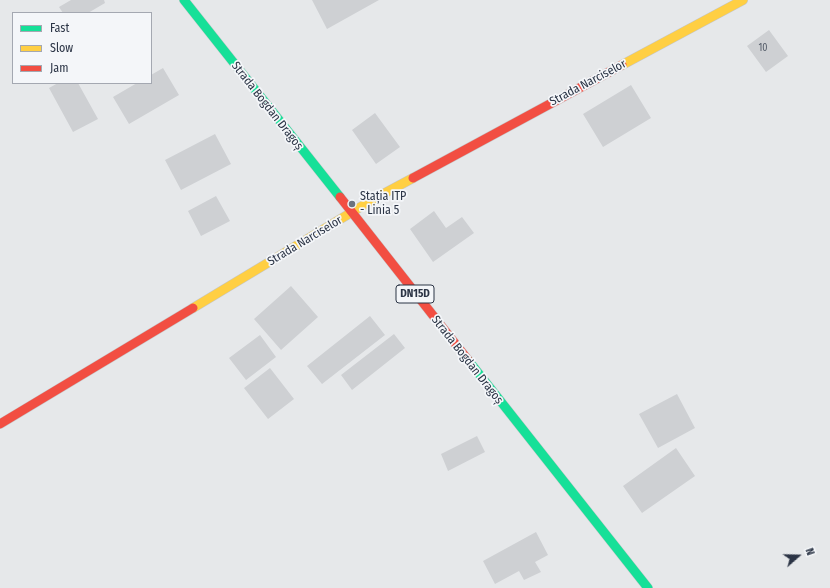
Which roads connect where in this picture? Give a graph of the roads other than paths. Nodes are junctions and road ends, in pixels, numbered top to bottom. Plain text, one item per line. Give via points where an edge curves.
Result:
1 (184, 0) edge
2 (743, 0) edge
3 (351, 213) junction
4 (0, 424) edge
5 (648, 588) edge

1 - 3 street, Strada Bogdan Dragoș / DN15D
2 - 3 street, Strada Narciselor
3 - 4 street, Strada Narciselor
3 - 5 street, Strada Bogdan Dragoș / DN15D

